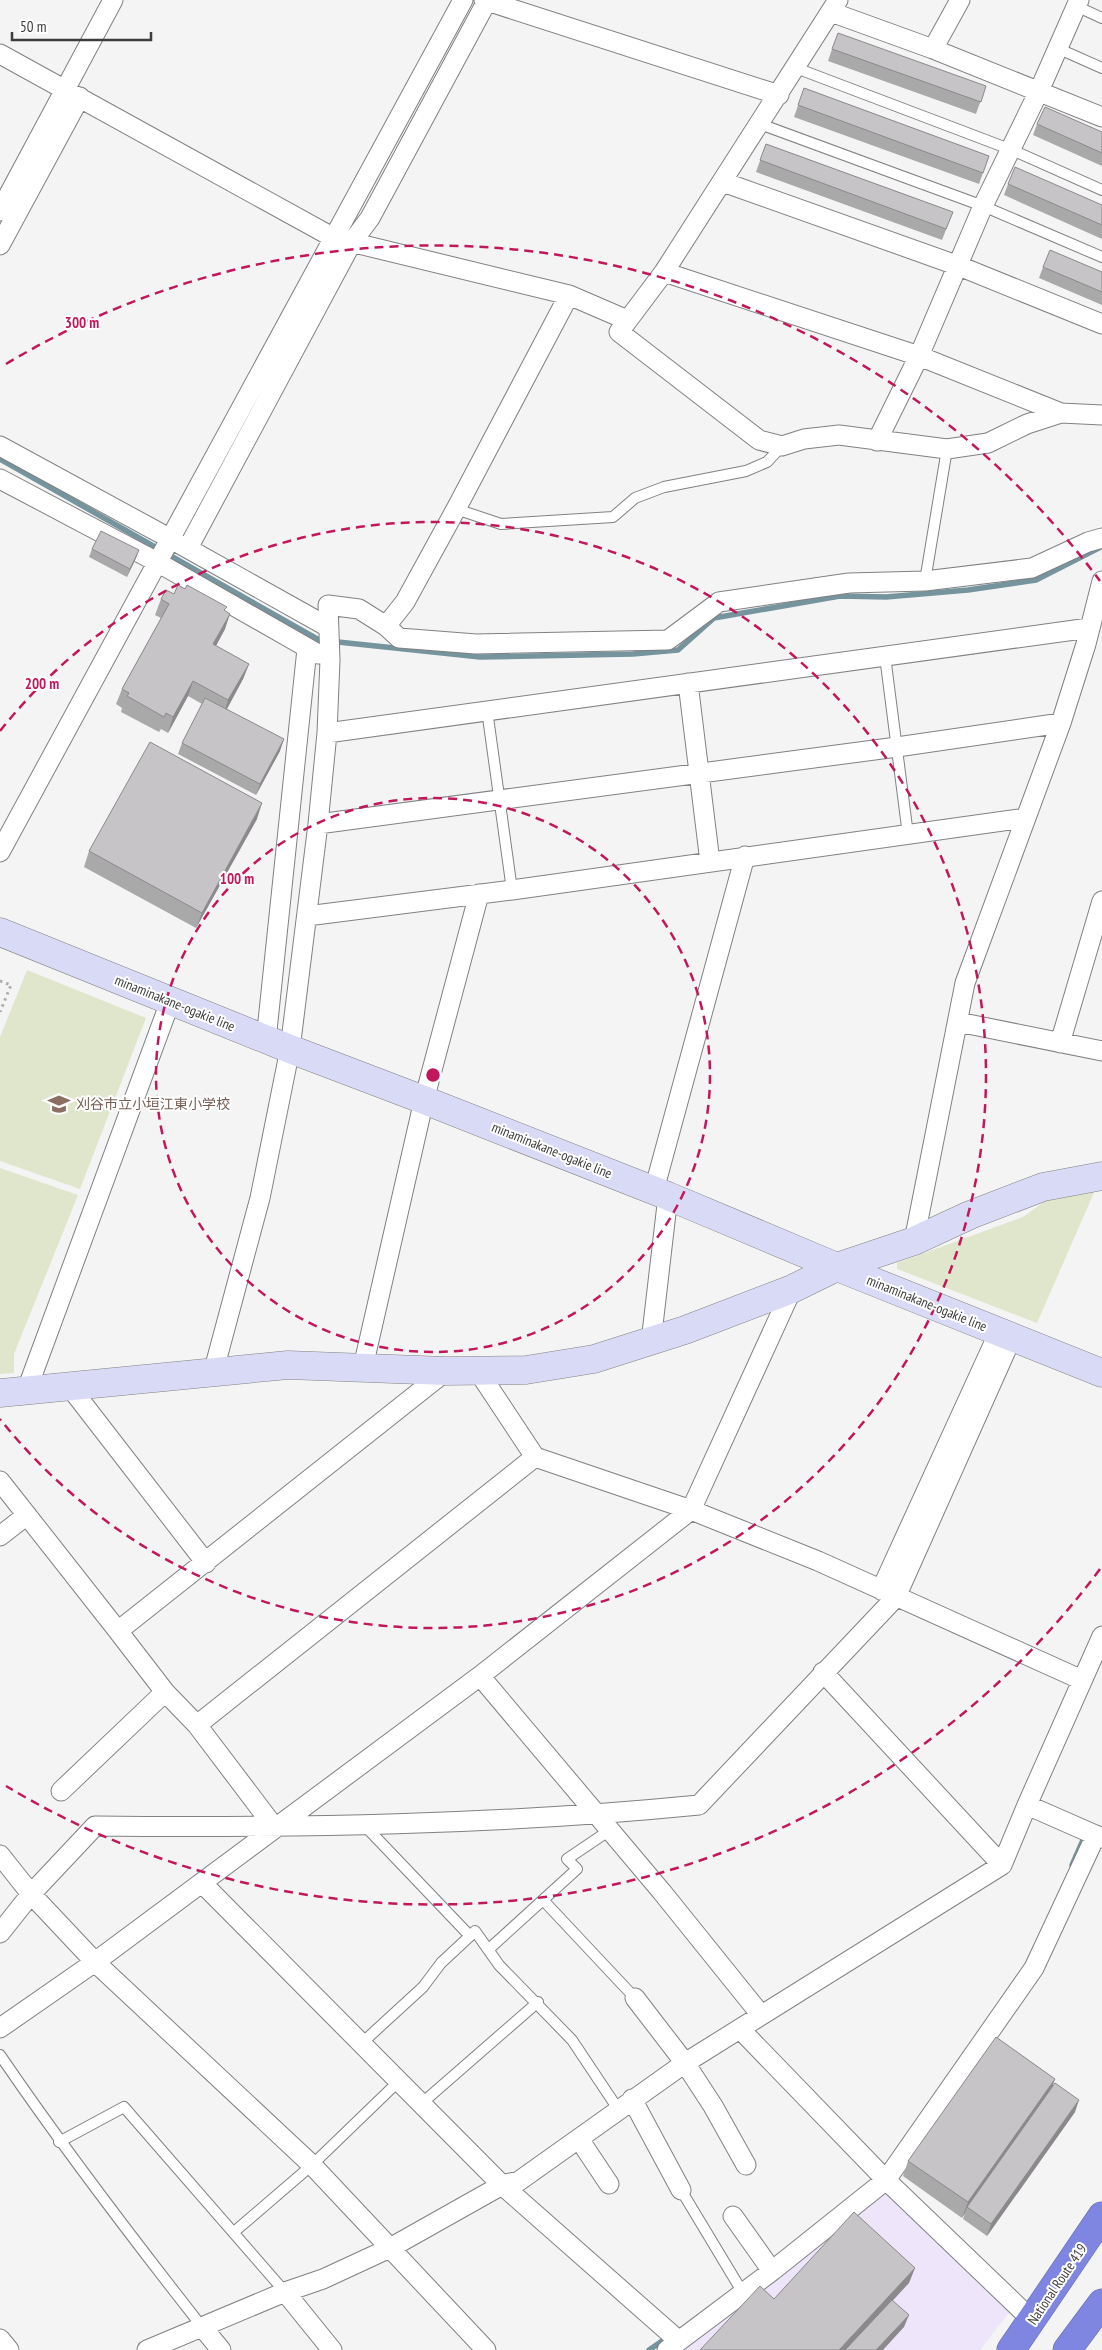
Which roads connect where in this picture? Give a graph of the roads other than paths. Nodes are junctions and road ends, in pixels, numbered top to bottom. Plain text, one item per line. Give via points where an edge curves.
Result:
1 (113, 0) edge
2 (463, 0) edge
3 (485, 0) edge
4 (960, 0) edge
5 (1078, 3) edge
6 (834, 6) edge
7 (1102, 18) edge
8 (1058, 48) junction
9 (933, 49) junction
10 (0, 54) edge
11 (796, 68) junction
12 (1102, 68) edge
13 (1039, 91) junction
14 (72, 93) junction
15 (779, 95) junction
16 (1102, 118) edge
17 (760, 124) junction
18 (1012, 150) junction
19 (723, 182) junction
20 (1102, 190) edge
21 (983, 206) junction
22 (0, 211) edge
23 (343, 240) junction
24 (0, 245) edge
25 (1102, 257) edge
26 (959, 266) junction
27 (664, 272) junction
28 (569, 295) junction
29 (627, 320) junction
30 (1102, 324) edge
31 (919, 356) junction
32 (1061, 414) junction
33 (1102, 414) edge
34 (877, 441) junction
35 (0, 446) edge
36 (782, 446) junction
37 (947, 449) junction
38 (0, 479) edge
39 (456, 509) junction
40 (1102, 538) edge
41 (169, 539) junction
42 (188, 548) junction
43 (158, 562) junction
44 (924, 581) junction
45 (1102, 581) edge
46 (386, 626) junction
47 (328, 628) junction
48 (1092, 640) edge
49 (307, 649) junction
50 (885, 656) junction
51 (330, 657) junction
52 (688, 683) junction
53 (487, 710) junction
54 (1061, 723) junction
55 (327, 733) junction
56 (898, 747) junction
57 (698, 773) junction
58 (500, 800) junction
59 (1025, 818) junction
60 (318, 824) junction
61 (908, 835) junction
62 (0, 852) edge
63 (745, 856) junction
64 (710, 862) junction
65 (512, 890) junction
66 (480, 894) junction
67 (1102, 901) edge
68 (307, 916) junction
69 (0, 932) edge
70 (170, 1002) junction
71 (958, 1022) junction
72 (1060, 1043) junction
73 (278, 1045) junction
74 (1102, 1051) edge
75 (424, 1100) junction
76 (1102, 1176) edge
77 (661, 1193) junction
78 (914, 1241) junction
79 (837, 1267) junction
80 (792, 1289) junction
81 (1006, 1334) junction
82 (651, 1342) junction
83 (363, 1367) junction
84 (446, 1370) junction
85 (478, 1370) junction
86 (213, 1373) junction
87 (1102, 1373) edge
88 (70, 1387) junction
89 (13, 1393) edge
90 (535, 1457) junction
91 (0, 1481) edge
92 (691, 1510) junction
93 (27, 1515) junction
94 (0, 1536) edge
95 (206, 1563) junction
96 (889, 1593) junction
97 (118, 1631) junction
98 (1102, 1636) edge
99 (823, 1672) junction
100 (480, 1676) junction
101 (1082, 1680) junction
102 (165, 1692) junction
103 (197, 1725) junction
104 (60, 1791) dead end
105 (1027, 1805) junction
106 (597, 1815) junction
107 (364, 1826) junction
108 (275, 1828) junction
109 (610, 1830) junction
110 (1099, 1837) edge
111 (0, 1855) edge
112 (1002, 1865) junction
113 (202, 1883) junction
114 (31, 1894) junction
115 (543, 1900) junction
116 (0, 1933) edge
117 (470, 1936) junction
118 (489, 1949) junction
119 (95, 1962) junction
120 (635, 1998) joint
121 (538, 2002) junction
122 (761, 2014) junction
123 (0, 2028) edge
124 (740, 2029) junction
125 (362, 2043) junction
126 (0, 2055) edge
127 (685, 2063) junction
128 (399, 2081) junction
129 (421, 2104) junction
130 (625, 2104) junction
131 (579, 2138) junction
132 (60, 2142) junction
133 (312, 2165) junction
134 (746, 2165) dead end
135 (886, 2180) junction
136 (609, 2184) dead end
137 (502, 2185) junction
138 (681, 2190) joint
139 (734, 2216) dead end
140 (1102, 2216) edge
141 (234, 2232) junction
142 (390, 2248) junction
143 (772, 2270) junction
144 (285, 2292) junction
145 (742, 2292) junction
146 (1102, 2302) edge
147 (1033, 2321) junction
148 (203, 2328) junction
149 (0, 2339) edge
150 (674, 2344) edge
151 (9, 2350) edge
152 (147, 2350) edge
153 (221, 2350) edge
154 (332, 2350) edge
155 (486, 2350) edge
156 (1011, 2350) edge
157 (1067, 2350) edge

1 - 14 street
2 - 23 street
3 - 15 street
3 - 23 street via 370,218
4 - 9 street
5 - 7 lane
5 - 8 street
6 - 9 street
6 - 11 street
8 - 12 lane
8 - 13 street
9 - 13 street
10 - 14 street
11 - 15 street
11 - 18 lane
13 - 16 street
13 - 18 street
14 - 22 street
14 - 23 street
14 - 24 street
15 - 17 street
17 - 19 street
17 - 21 lane
18 - 20 lane
18 - 21 street
19 - 26 street
19 - 27 street
21 - 25 lane
21 - 26 street
23 - 28 street
23 - 41 street
23 - 42 street
26 - 30 street
26 - 31 street
27 - 29 street
27 - 31 street
28 - 29 street
28 - 39 street
29 - 36 street via 619,332 760,440
31 - 32 street
31 - 34 street
32 - 33 street
32 - 37 street via 1027,424 988,443
34 - 36 street via 839,435 804,439
34 - 37 street
35 - 41 street
36 - 39 lane via 767,462 753,468 664,487 635,498 613,517 501,524
37 - 44 lane
38 - 43 street
39 - 46 street via 405,602
40 - 44 street via 1032,568
41 - 42 street
41 - 43 street
42 - 47 street
43 - 49 street
43 - 62 street
44 - 46 street via 849,583 719,602 668,640 476,644 399,638
45 - 48 street
46 - 47 street via 359,609 328,605
47 - 51 street
48 - 50 street
48 - 54 street
49 - 51 street
49 - 73 street
50 - 52 street
50 - 56 lane
51 - 55 street
52 - 53 street
52 - 57 street
53 - 55 street
53 - 58 lane
54 - 56 street
54 - 59 street
55 - 60 street
56 - 57 street
56 - 61 lane
57 - 58 street
57 - 64 street
58 - 60 street
58 - 65 lane
59 - 61 street
59 - 71 street via 965,983
60 - 68 street
61 - 63 street
63 - 64 street
63 - 77 street
64 - 65 street
65 - 66 street
66 - 68 street
66 - 75 street
67 - 72 street
68 - 73 street
69 - 70 main road, minaminakane-ogakie line
70 - 73 main road, minaminakane-ogakie line
70 - 89 street
71 - 72 street
71 - 78 street
72 - 74 street
73 - 75 main road, minaminakane-ogakie line
73 - 86 street via 260,1198
75 - 77 main road, minaminakane-ogakie line
75 - 83 street
76 - 78 main road via 1043,1187
77 - 79 main road, minaminakane-ogakie line
77 - 82 street
78 - 79 main road
79 - 80 main road
79 - 81 main road, minaminakane-ogakie line
80 - 82 main road
80 - 92 street
81 - 87 main road, minaminakane-ogakie line
81 - 96 street
82 - 85 main road via 594,1359 526,1370
83 - 84 main road
83 - 86 main road via 288,1365
84 - 85 main road
84 - 95 street
85 - 90 street
86 - 88 main road
88 - 89 main road
88 - 95 street
90 - 92 street
90 - 103 street
91 - 93 street
92 - 96 street
92 - 100 street
93 - 94 street
93 - 97 street
95 - 97 street
96 - 99 street
96 - 101 street
97 - 102 street
98 - 101 street
99 - 106 street via 699,1805
99 - 112 street
100 - 106 street
100 - 108 street
101 - 105 street
102 - 103 street
102 - 104 street
103 - 108 street
105 - 110 street
105 - 112 street
106 - 107 street
106 - 109 street
107 - 108 street
107 - 117 lane
108 - 113 street
108 - 114 street via 95,1826
109 - 115 lane via 567,1859 577,1869
109 - 122 street
110 - 135 street via 1034,1968
111 - 114 street
112 - 122 street
113 - 119 street
113 - 125 street
114 - 116 street
114 - 119 street
115 - 118 lane
115 - 120 lane
117 - 118 lane via 475,1931
117 - 125 lane via 441,1963 423,1987
118 - 121 lane via 499,1964
119 - 123 street
119 - 133 street
120 - 127 street
121 - 129 lane
121 - 130 lane
122 - 124 street
124 - 127 street
124 - 135 street
125 - 128 street
126 - 132 lane
127 - 130 street
127 - 134 street
128 - 129 street
128 - 133 lane
129 - 137 street
130 - 131 street
130 - 138 street
131 - 136 street
131 - 137 street via 519,2181
132 - 141 lane via 124,2107
132 - 148 lane
133 - 141 lane
133 - 142 street
135 - 143 street
135 - 147 street
137 - 142 street
137 - 150 street via 662,2326
138 - 145 lane
139 - 143 street
140 - 147 highway, National Route 419
141 - 144 lane
142 - 144 street via 323,2280
142 - 155 street
143 - 145 street
144 - 148 street
144 - 154 street
145 - 150 street
146 - 157 highway
147 - 156 highway, National Route 419
148 - 152 street
148 - 153 street
149 - 151 street

